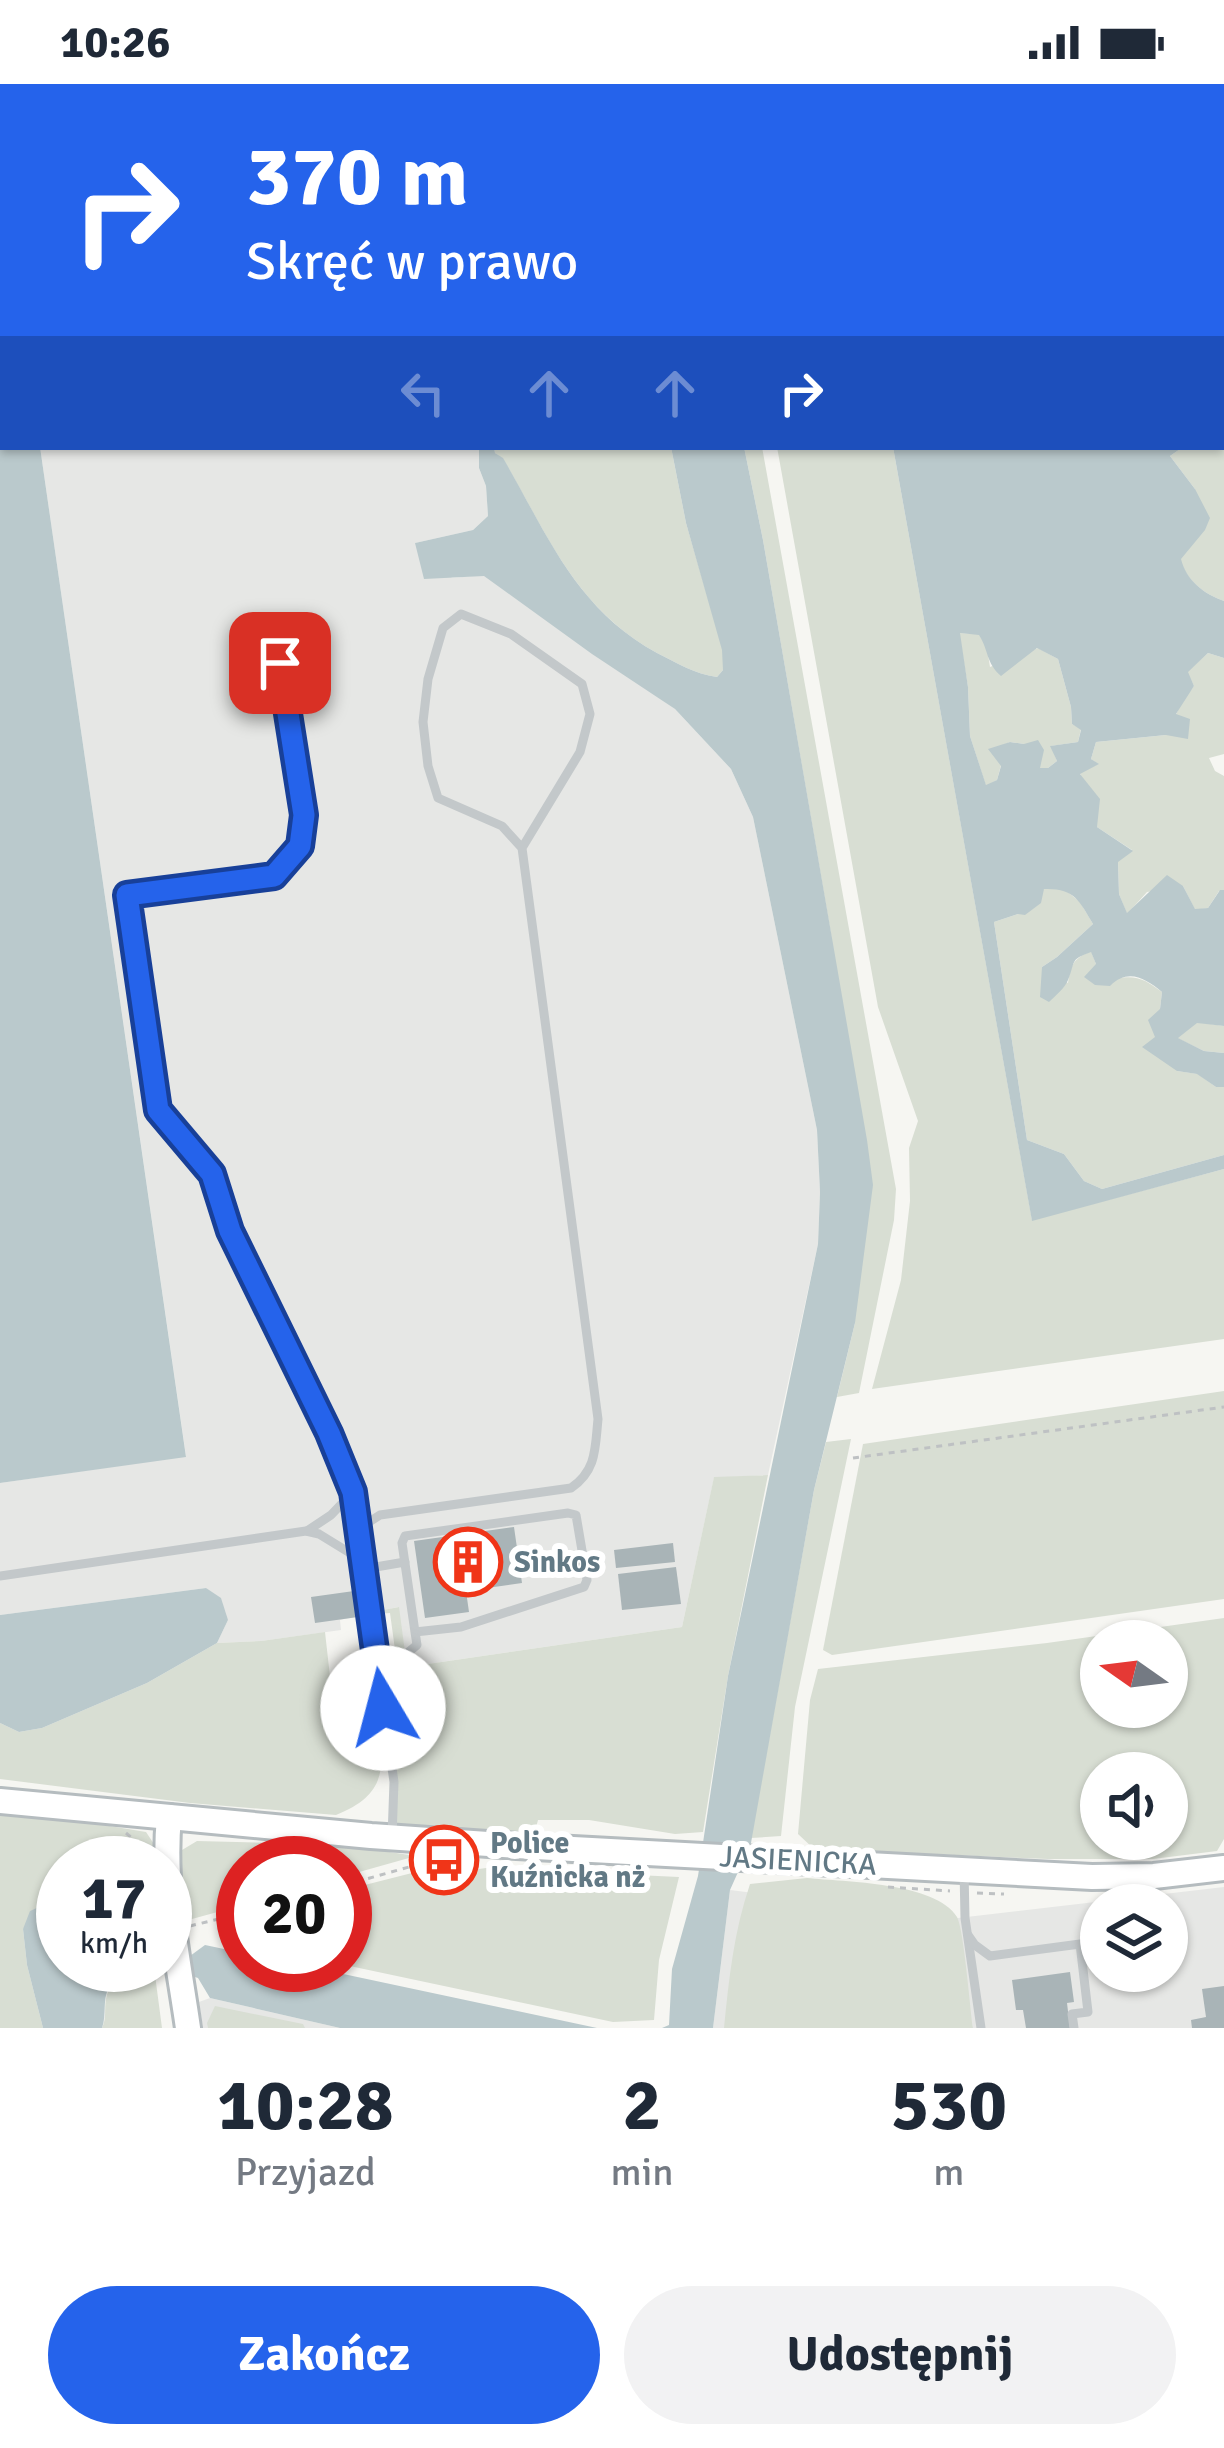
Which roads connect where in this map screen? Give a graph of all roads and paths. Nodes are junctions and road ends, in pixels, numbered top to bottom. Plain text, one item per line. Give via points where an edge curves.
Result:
1 (274, 625) dead end
2 (522, 848) junction
3 (1224, 1408) edge
4 (853, 1458) dead end
5 (353, 1492) junction
6 (358, 1529) junction
7 (306, 1531) junction
8 (405, 1562) junction
9 (363, 1565) junction
10 (0, 1576) edge
11 (415, 1632) junction
12 (377, 1662) junction
13 (8, 1802) edge
14 (169, 1823) junction
15 (168, 1836) edge
16 (382, 1836) junction
17 (458, 1866) dead end
18 (1224, 1868) edge
19 (964, 1870) junction
20 (372, 1877) edge
21 (968, 1935) junction
22 (990, 1956) junction
23 (974, 1977) junction
24 (183, 1992) edge
25 (188, 2028) edge
26 (981, 2028) edge
27 (1074, 2028) edge

1 - 5 lane via 304,815 300,846 274,876 127,895 158,1110 212,1174 230,1231
2 - 2 lane via 502,826 438,798 428,766 428,679 443,628 461,614 511,634 582,684 590,714 580,752
2 - 6 lane via 598,1419 595,1453 587,1478 572,1488 380,1515
3 - 4 path
5 - 6 lane
5 - 7 lane
6 - 9 lane
7 - 9 lane
7 - 10 lane
8 - 9 lane
8 - 11 lane
8 - 11 lane via 408,1535 573,1512 578,1520 584,1587 461,1627
9 - 12 lane
11 - 12 lane via 414,1650
12 - 16 lane via 394,1782
13 - 14 main road, JASIENICKA via 114,1823
14 - 15 main road
14 - 16 main road, JASIENICKA
14 - 16 main road, JASIENICKA via 268,1837
16 - 19 main road, JASIENICKA
17 - 20 path via 416,1865
18 - 19 main road, JASIENICKA via 1124,1877
19 - 21 lane
21 - 22 lane
21 - 23 lane
22 - 23 lane
22 - 27 lane via 1080,1944 1088,2012 1072,2014
23 - 26 lane
24 - 25 main road

